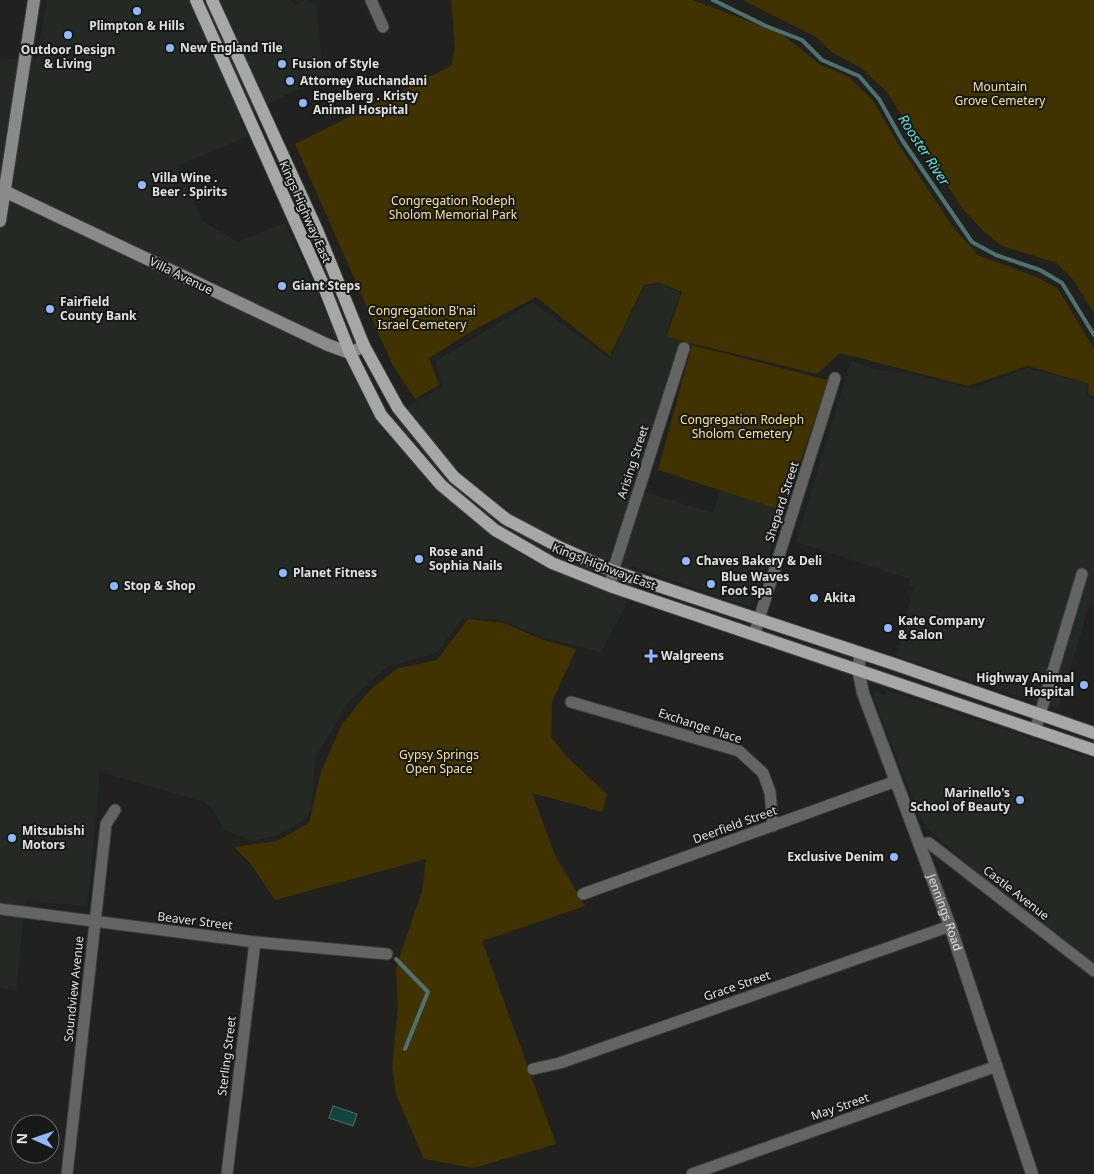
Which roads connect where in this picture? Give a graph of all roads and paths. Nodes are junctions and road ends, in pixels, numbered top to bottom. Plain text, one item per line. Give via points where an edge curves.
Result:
1 (34, 0) edge
2 (196, 0) edge
3 (212, 0) edge
4 (371, 0) edge
5 (383, 27) dead end
6 (2, 190) edge
7 (0, 221) edge
8 (364, 346) junction
9 (684, 348) dead end
10 (350, 354) junction
11 (835, 378) dead end
12 (612, 571) junction
13 (1082, 574) dead end
14 (610, 586) junction
15 (758, 620) junction
16 (754, 635) junction
17 (861, 653) junction
18 (858, 669) junction
19 (571, 702) dead end
20 (1040, 714) junction
21 (1035, 730) junction
22 (1094, 733) edge
23 (1094, 750) edge
24 (896, 781) junction
25 (115, 810) dead end
26 (773, 826) junction
27 (920, 844) junction
28 (584, 894) dead end
29 (0, 909) edge
30 (95, 922) junction
31 (950, 926) junction
32 (255, 942) junction
33 (386, 954) dead end
34 (1094, 971) edge
35 (997, 1066) junction
36 (533, 1069) dead end
37 (67, 1174) edge
38 (227, 1174) edge
39 (692, 1174) edge
40 (1032, 1174) edge

1 - 6 main road
2 - 10 main road, Kings Highway East via 322,282
3 - 8 main road, Kings Highway East via 316,230
4 - 5 street
6 - 7 main road
6 - 10 main road, Villa Avenue via 212,292
8 - 10 main road
8 - 12 main road, Kings Highway East via 398,408 454,477 506,519
9 - 12 street, Arising Street
10 - 14 main road, Kings Highway East via 381,415 441,485 495,530 552,563
11 - 15 street, Shepard Street
12 - 14 street, Arising Street
12 - 15 main road, Kings Highway East
13 - 20 street
14 - 16 main road, Kings Highway East
15 - 16 street, Shepard Street
15 - 17 main road, Kings Highway East
16 - 18 main road, Kings Highway East
17 - 18 street, Jennings Road
17 - 20 main road, Kings Highway East
18 - 21 main road, Kings Highway East
18 - 24 street, Jennings Road via 863,693
19 - 26 street, Exchange Place via 739,751 763,773 770,792
20 - 21 street
20 - 22 main road, Kings Highway East
21 - 23 main road, Kings Highway East
24 - 26 street, Deerfield Street
24 - 27 street, Jennings Road
25 - 30 street, Soundview Avenue via 106,824
26 - 28 street, Deerfield Street
27 - 31 street, Jennings Road
27 - 34 street, Castle Avenue via 929,843
29 - 30 street, Beaver Street
30 - 32 street, Beaver Street
30 - 37 street, Soundview Avenue
31 - 35 street, Jennings Road
31 - 36 street, Grace Street via 560,1063
32 - 33 street, Beaver Street
32 - 38 street, Sterling Street
35 - 39 street, May Street
35 - 40 street, Jennings Road

